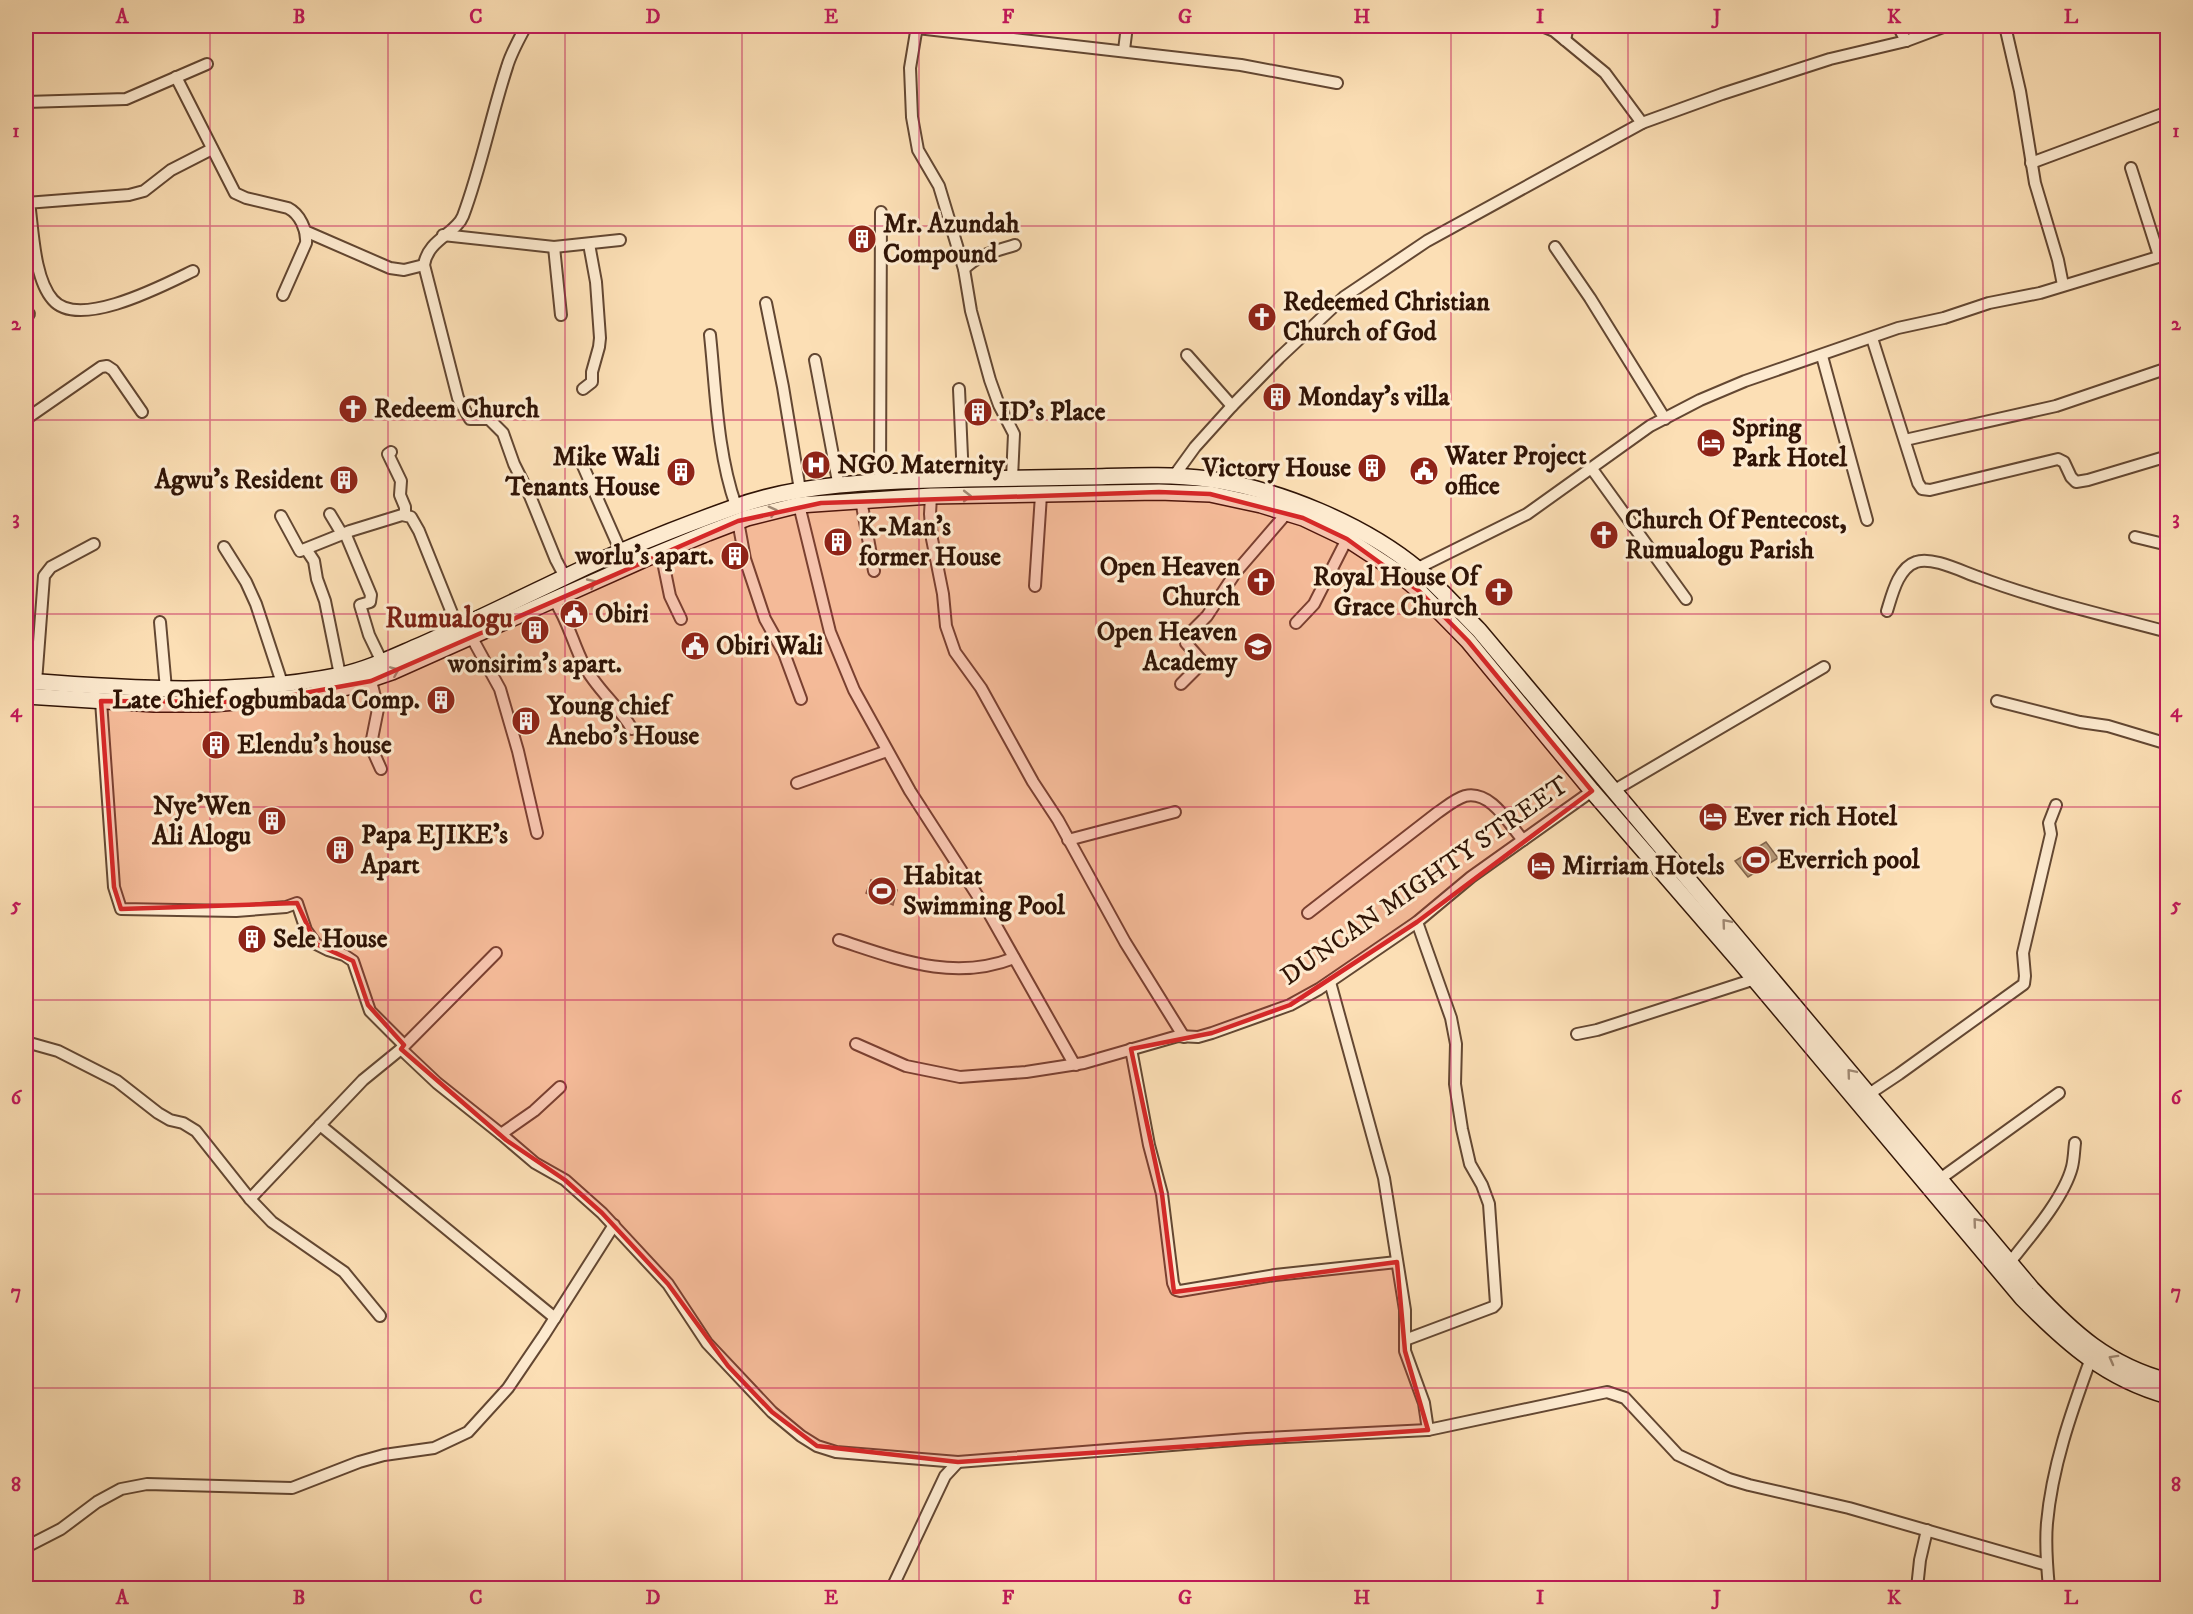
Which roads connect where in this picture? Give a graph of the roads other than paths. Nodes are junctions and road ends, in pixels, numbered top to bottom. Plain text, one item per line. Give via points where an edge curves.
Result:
1 (526, 26) edge
2 (1127, 26) edge
3 (1542, 26) edge
4 (1568, 26) edge
5 (1898, 26) edge
6 (1946, 26) edge
7 (2005, 26) edge
8 (917, 27) edge
9 (1565, 40) junction
10 (1906, 40) junction
11 (1124, 50) junction
12 (207, 64) dead end
13 (176, 77) junction
14 (1337, 83) dead end
15 (26, 102) edge
16 (2168, 112) edge
17 (1642, 123) junction
18 (212, 149) junction
19 (2031, 163) junction
20 (2131, 168) dead end
21 (27, 203) edge
22 (881, 212) dead end
23 (305, 231) junction
24 (443, 235) junction
25 (620, 240) dead end
26 (589, 244) junction
27 (1015, 245) dead end
28 (554, 247) junction
29 (1555, 247) dead end
30 (2163, 255) edge
31 (424, 265) junction
32 (964, 269) junction
33 (194, 271) dead end
34 (2063, 285) junction
35 (283, 295) dead end
36 (766, 303) dead end
37 (561, 315) dead end
38 (710, 335) dead end
39 (1872, 338) junction
40 (1186, 355) dead end
41 (1822, 356) junction
42 (815, 360) dead end
43 (2168, 368) edge
44 (583, 389) dead end
45 (959, 389) dead end
46 (1232, 406) junction
47 (142, 412) dead end
48 (26, 419) edge
49 (1665, 419) junction
50 (1905, 440) junction
51 (391, 452) dead end
52 (2168, 456) edge
53 (584, 466) dead end
54 (1592, 469) junction
55 (1174, 476) junction
56 (1012, 478) junction
57 (963, 479) junction
58 (880, 482) junction
59 (839, 487) junction
60 (1041, 495) junction
61 (932, 496) junction
62 (800, 498) junction
63 (861, 500) junction
64 (330, 513) dead end
65 (737, 513) junction
66 (1286, 514) junction
67 (405, 515) junction
68 (281, 516) dead end
69 (1867, 520) dead end
70 (344, 533) junction
71 (2135, 537) dead end
72 (1347, 539) junction
73 (94, 544) dead end
74 (2168, 545) edge
75 (224, 547) dead end
76 (306, 549) junction
77 (621, 552) junction
78 (661, 552) junction
79 (874, 571) dead end
80 (1411, 573) junction
81 (565, 577) junction
82 (1035, 586) dead end
83 (1686, 599) dead end
84 (554, 600) junction
85 (1887, 611) dead end
86 (681, 619) dead end
87 (160, 622) dead end
88 (1296, 623) dead end
89 (458, 628) junction
90 (2168, 632) edge
91 (472, 638) junction
92 (382, 662) junction
93 (1824, 667) dead end
94 (340, 675) junction
95 (31, 681) edge
96 (298, 681) junction
97 (371, 681) junction
98 (282, 683) junction
99 (1181, 684) dead end
100 (166, 689) junction
101 (26, 696) edge
102 (301, 697) junction
103 (801, 699) dead end
104 (101, 701) junction
105 (1997, 701) dead end
106 (633, 729) dead end
107 (2168, 744) edge
108 (887, 751) junction
109 (381, 769) dead end
110 (797, 783) dead end
111 (1592, 791) junction
112 (1613, 791) junction
113 (2056, 805) dead end
114 (1175, 812) dead end
115 (537, 833) dead end
116 (1068, 840) junction
117 (1523, 840) junction
118 (1308, 913) dead end
119 (1417, 922) junction
120 (838, 940) dead end
121 (496, 952) dead end
122 (1014, 958) junction
123 (1755, 979) junction
124 (1330, 982) junction
125 (1577, 1034) dead end
126 (1184, 1036) junction
127 (26, 1042) edge
128 (856, 1044) dead end
129 (402, 1047) junction
130 (1131, 1049) junction
131 (1076, 1065) junction
132 (560, 1087) dead end
133 (2060, 1093) dead end
134 (1869, 1094) junction
135 (320, 1125) junction
136 (501, 1134) junction
137 (2075, 1143) dead end
138 (1940, 1179) junction
139 (250, 1199) junction
140 (614, 1225) junction
141 (1397, 1262) junction
142 (2010, 1262) junction
143 (380, 1316) dead end
144 (555, 1318) junction
145 (1405, 1340) junction
146 (2090, 1361) junction
147 (2168, 1380) edge
148 (2168, 1396) edge
149 (1428, 1430) junction
150 (958, 1462) junction
151 (1927, 1530) junction
152 (26, 1547) edge
153 (2047, 1565) junction
154 (891, 1588) edge
155 (1713, 1588) edge
156 (1720, 1588) edge
157 (1917, 1588) edge
158 (2049, 1588) edge

1 - 24 street via 507,65 461,221
2 - 11 street
3 - 9 street
4 - 9 street
5 - 10 street
6 - 10 street
7 - 19 street
8 - 11 street
8 - 32 street via 910,68 918,150 939,186
9 - 17 street via 1605,73
10 - 17 street via 1830,59
11 - 14 street via 1241,65
12 - 13 street
13 - 15 street via 126,99
13 - 18 street
16 - 19 street
17 - 46 street via 1427,241 1370,279 1344,297
18 - 21 street via 171,170 144,191
18 - 23 street via 236,193 293,211
19 - 34 street
20 - 30 street
21 - 33 street via 38,268 52,299 63,309 75,312 137,298
22 - 58 street
23 - 31 street via 397,270
23 - 35 street via 306,243
24 - 28 street
24 - 31 street via 426,255
25 - 26 street
26 - 28 street
26 - 44 street via 596,282 599,347 592,382
27 - 32 street via 986,253
28 - 37 street
29 - 49 street
30 - 34 street
31 - 81 street via 458,398 470,419 489,419 503,433
32 - 56 street via 990,380 1014,434
34 - 39 street
36 - 62 street
38 - 65 street via 728,484
39 - 41 street
39 - 50 street
40 - 46 street
41 - 49 street via 1745,381
41 - 69 street
42 - 59 street
43 - 50 street via 2056,406
45 - 57 street
46 - 55 street
47 - 48 street via 107,366
49 - 54 street
50 - 52 street via 1918,483 1922,489 1930,490 2058,459 2076,482
51 - 67 street via 388,454 401,481
53 - 77 street
54 - 80 street via 1527,514
54 - 83 street
55 - 56 main road
55 - 80 main road via 1222,482 1308,507 1376,540
56 - 57 main road
57 - 58 main road
58 - 59 main road
59 - 62 main road
61 -> 60 main road
60 - 66 main road via 1210,494
60 - 82 street
61 - 63 main road
61 - 116 street via 932,539 946,626 955,652 981,688
62 - 63 main road
62 - 65 main road
62 - 108 street via 830,632 854,690
63 - 79 street
64 - 70 street
65 - 77 main road
65 - 78 main road
65 - 103 street via 762,609
66 - 72 main road
66 - 99 street via 1188,635 1186,643 1203,662
67 - 70 street
67 - 89 street via 411,517 419,531
68 - 76 street via 300,551
70 - 76 street
70 - 92 street via 371,595 370,602 360,605
71 - 74 street
72 - 80 main road
72 - 88 street via 1314,604
73 - 95 street via 51,567 45,576
75 - 98 street via 256,604
76 - 94 street via 314,561 325,601
77 - 81 main road
84 -> 78 main road
78 - 86 street via 670,596
80 - 111 main road
80 - 112 main road via 1479,630
81 - 89 main road
84 - 91 main road
84 - 106 street via 584,667
85 - 90 street via 1906,568 1917,561 1933,561 2011,590
87 - 100 street
89 - 92 main road
97 -> 91 main road
91 - 115 street via 500,689
92 - 94 main road
93 - 112 street
94 - 96 main road
95 - 100 main road
96 - 98 main road
96 - 102 street
97 - 102 main road
97 - 109 street via 378,709 372,749
98 - 100 main road
101 - 104 main road
102 - 104 main road via 211,704
104 - 129 street via 114,887 122,909 236,910 297,903 306,930 316,944 353,961 370,1011
105 - 107 street
108 - 110 street
108 - 122 street
111 - 117 street, DUNCAN MIGHTY STREET
111 - 123 main road
134 -> 112 main road
113 - 134 street via 2023,953 2024,984
114 - 116 street
116 - 126 street
117 - 118 street via 1487,800 1468,795 1437,813
117 - 119 street, DUNCAN MIGHTY STREET
119 - 124 street, DUNCAN MIGHTY STREET
119 - 145 street via 1451,1018 1462,1129 1470,1164 1489,1204 1496,1304
120 - 122 street via 904,961 950,969 984,967
121 - 129 street
122 - 131 street
123 - 125 street
123 - 146 main road via 2022,1298
124 - 126 street, DUNCAN MIGHTY STREET via 1267,1014 1212,1033
124 - 141 street via 1384,1178
126 - 130 street, DUNCAN MIGHTY STREET
127 - 139 street via 57,1051 117,1081 158,1113 196,1131
128 - 131 street, DUNCAN MIGHTY STREET via 906,1066 960,1077
129 - 135 street
129 - 136 street via 437,1083
130 - 131 street, DUNCAN MIGHTY STREET
130 - 141 street via 1162,1194 1176,1290
132 - 136 street
133 - 138 street
134 - 138 main road
135 - 139 street
135 - 144 street
136 - 140 street via 535,1163 565,1180
137 - 142 street via 2072,1168 2062,1188
142 -> 138 main road
139 - 143 street via 272,1222 344,1272
140 - 144 street
140 - 150 street via 668,1284 707,1343 772,1412 801,1436 836,1452
141 - 145 street via 1405,1310
147 -> 142 main road via 2132,1369 2092,1347 2064,1324
144 - 152 street via 508,1388 468,1432 434,1448 359,1462 292,1488 147,1484 121,1489
145 - 149 street
146 - 148 main road via 2134,1385
146 - 153 street via 2068,1421 2054,1476 2047,1523
149 - 150 street via 1247,1439
149 - 151 street via 1607,1392 1625,1398 1678,1455 1729,1479
150 - 154 street via 945,1476
151 - 153 street
151 - 157 street
153 - 158 street
155 - 156 street

